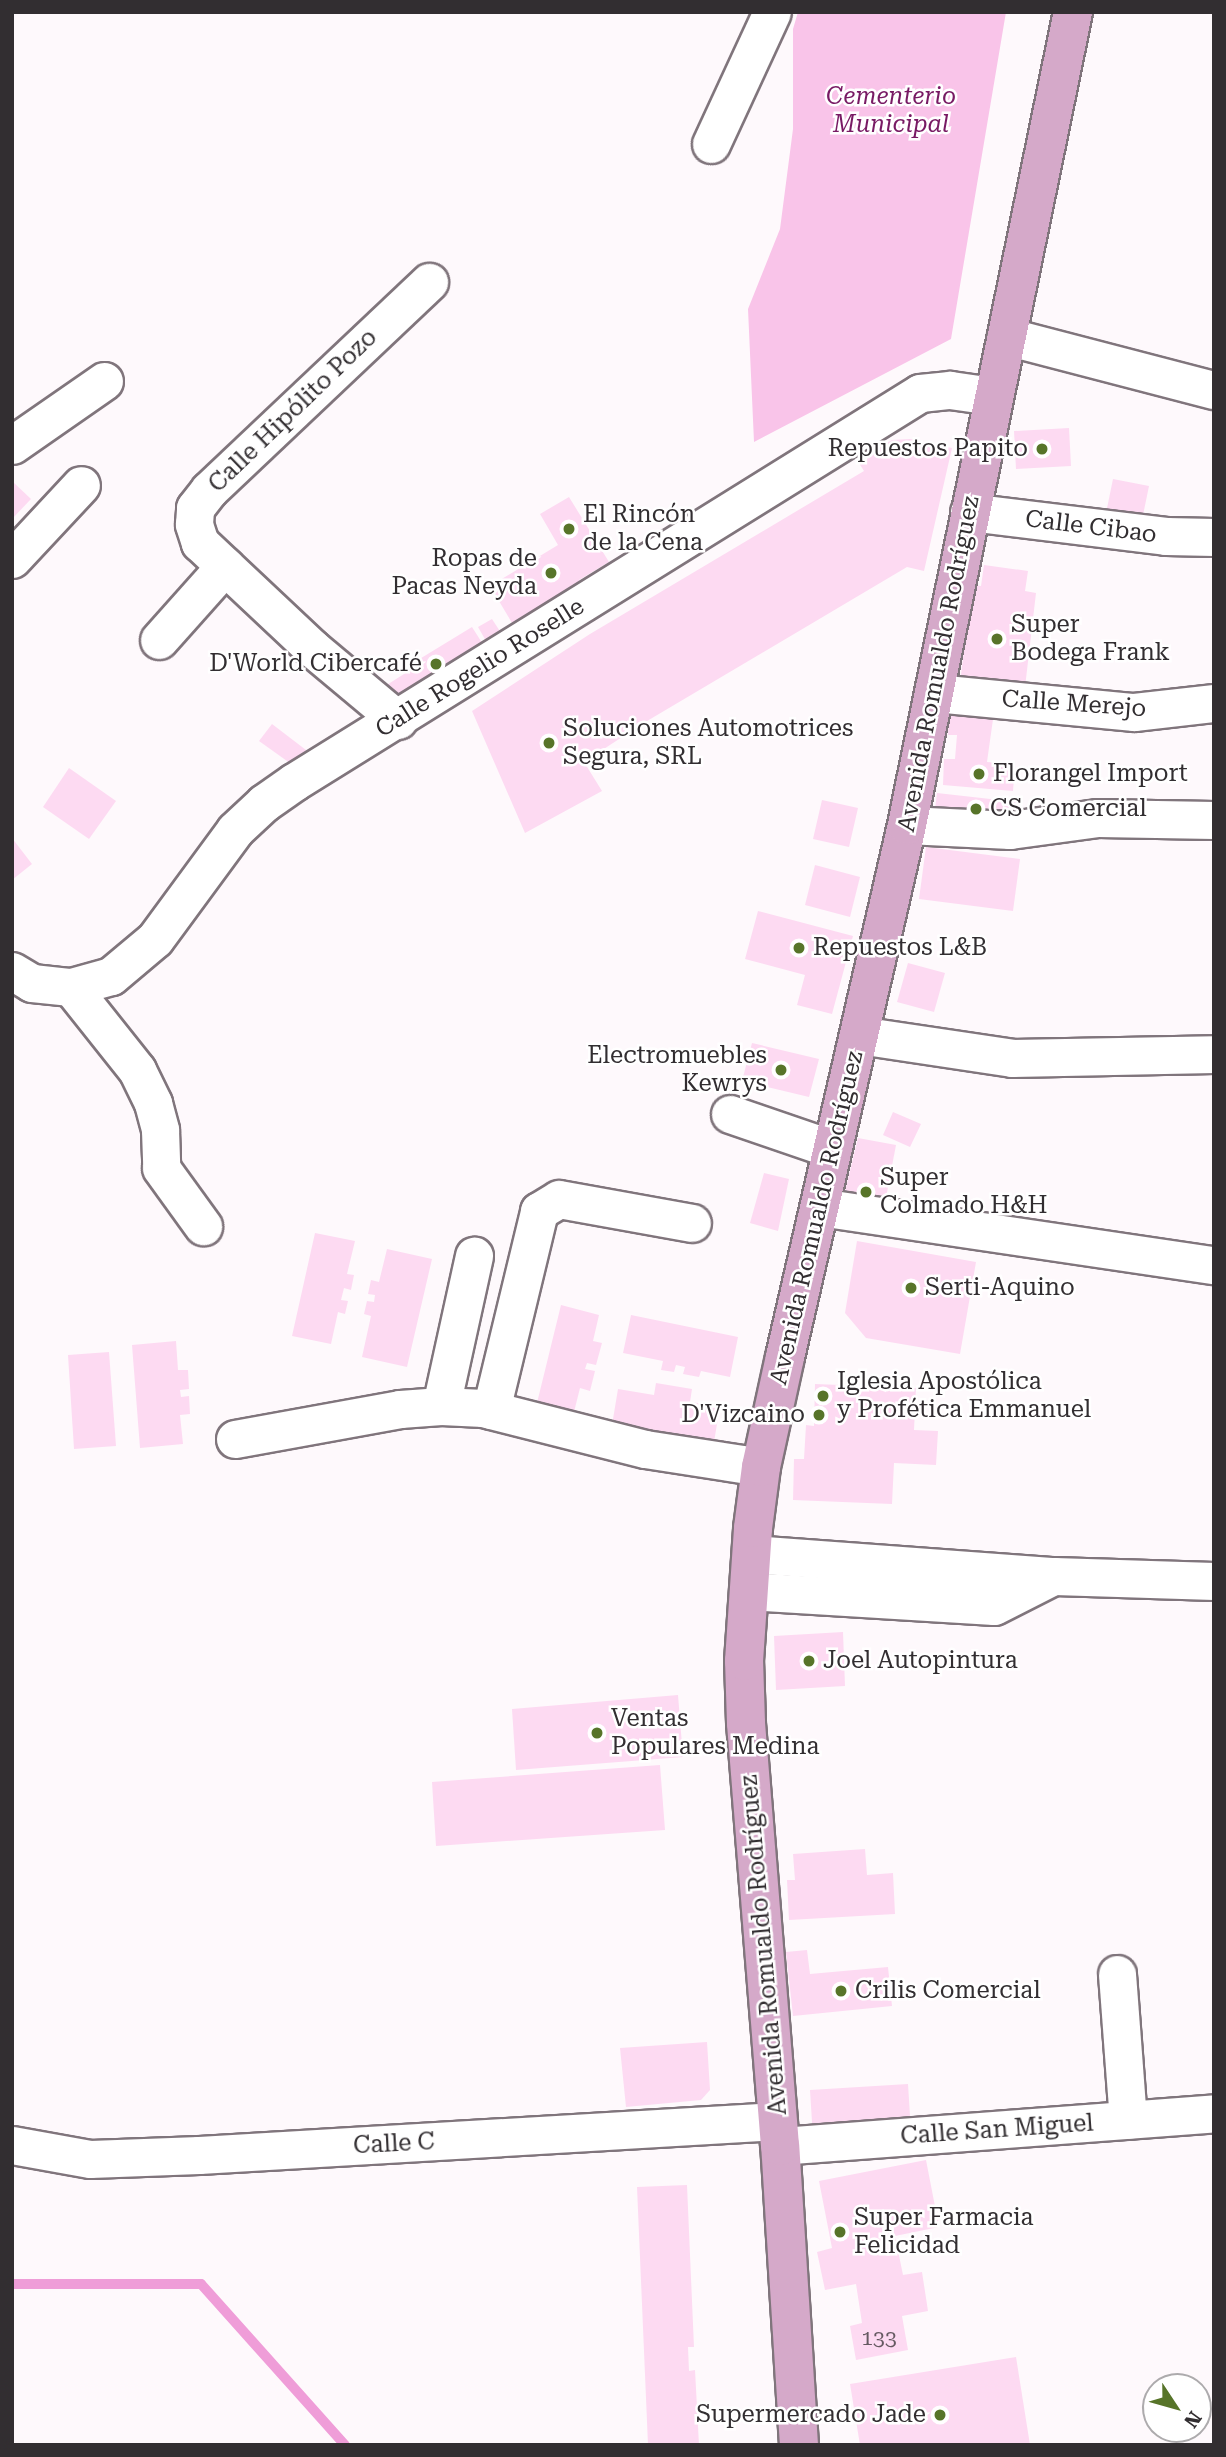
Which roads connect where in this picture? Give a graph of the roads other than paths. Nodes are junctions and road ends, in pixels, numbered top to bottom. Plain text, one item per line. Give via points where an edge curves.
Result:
1 (772, 12) edge
2 (1073, 12) edge
3 (711, 144) dead end
4 (429, 282) dead end
5 (1006, 336) junction
6 (104, 381) dead end
7 (1214, 390) edge
8 (992, 396) junction
9 (12, 445) edge
10 (81, 485) dead end
11 (969, 512) junction
12 (1214, 537) edge
13 (12, 559) edge
14 (225, 566) junction
15 (159, 640) dead end
16 (934, 693) junction
17 (1214, 703) edge
18 (398, 720) junction
19 (1214, 820) edge
20 (907, 825) junction
21 (12, 971) edge
22 (71, 987) junction
23 (859, 1035) junction
24 (1214, 1054) edge
25 (730, 1114) dead end
26 (832, 1149) junction
27 (819, 1206) junction
28 (692, 1223) dead end
29 (204, 1226) dead end
30 (474, 1256) dead end
31 (1214, 1265) edge
32 (440, 1406) junction
33 (491, 1410) junction
34 (235, 1440) dead end
35 (761, 1467) junction
36 (749, 1572) junction
37 (1214, 1581) edge
38 (1117, 1975) dead end
39 (1212, 2112) edge
40 (1128, 2120) junction
41 (779, 2133) junction
42 (12, 2145) edge
43 (800, 2444) edge

1 - 3 street
2 - 5 main road, Avenida Romualdo Rodríguez
4 - 14 street, Calle Hipólito Pozo via 195,508 200,543
5 - 7 street
5 - 8 main road, Avenida Romualdo Rodríguez
6 - 9 street
8 - 11 main road, Avenida Romualdo Rodríguez
8 - 18 street, Calle Rogelio Roselle via 950,390 920,393
10 - 13 street
11 - 12 street, Calle Cibao via 1166,536
11 - 16 main road, Avenida Romualdo Rodríguez
14 - 15 street
14 - 18 street, Calle Hipólito Pozo
16 - 17 street, Calle Merejo via 1134,712
16 - 20 main road, Avenida Romualdo Rodríguez
18 - 22 street, Calle Rogelio Roselle via 264,803 235,830 155,939 111,976
19 - 20 street via 1098,818 1010,830
20 - 23 main road, Avenida Romualdo Rodríguez
21 - 22 street, Calle Rogelio Roselle via 32,983
22 - 29 street via 137,1070 160,1130 160,1168
23 - 24 street via 1012,1058
23 - 26 main road, Avenida Romualdo Rodríguez
25 - 26 street
26 - 27 main road, Avenida Romualdo Rodríguez
27 - 31 street
27 - 35 main road, Avenida Romualdo Rodríguez
28 - 33 street via 559,1199 539,1211
30 - 32 street
32 - 33 street
32 - 34 street via 400,1409
33 - 35 street via 645,1449
35 - 36 main road, Avenida Romualdo Rodríguez
36 - 37 street via 994,1606 1054,1576
36 - 41 main road, Avenida Romualdo Rodríguez via 746,1723
38 - 40 street
39 - 40 street, Calle San Miguel
40 - 41 street, Calle San Miguel
41 - 42 street, Calle C via 90,2159
41 - 43 main road, Avenida Romualdo Rodríguez

